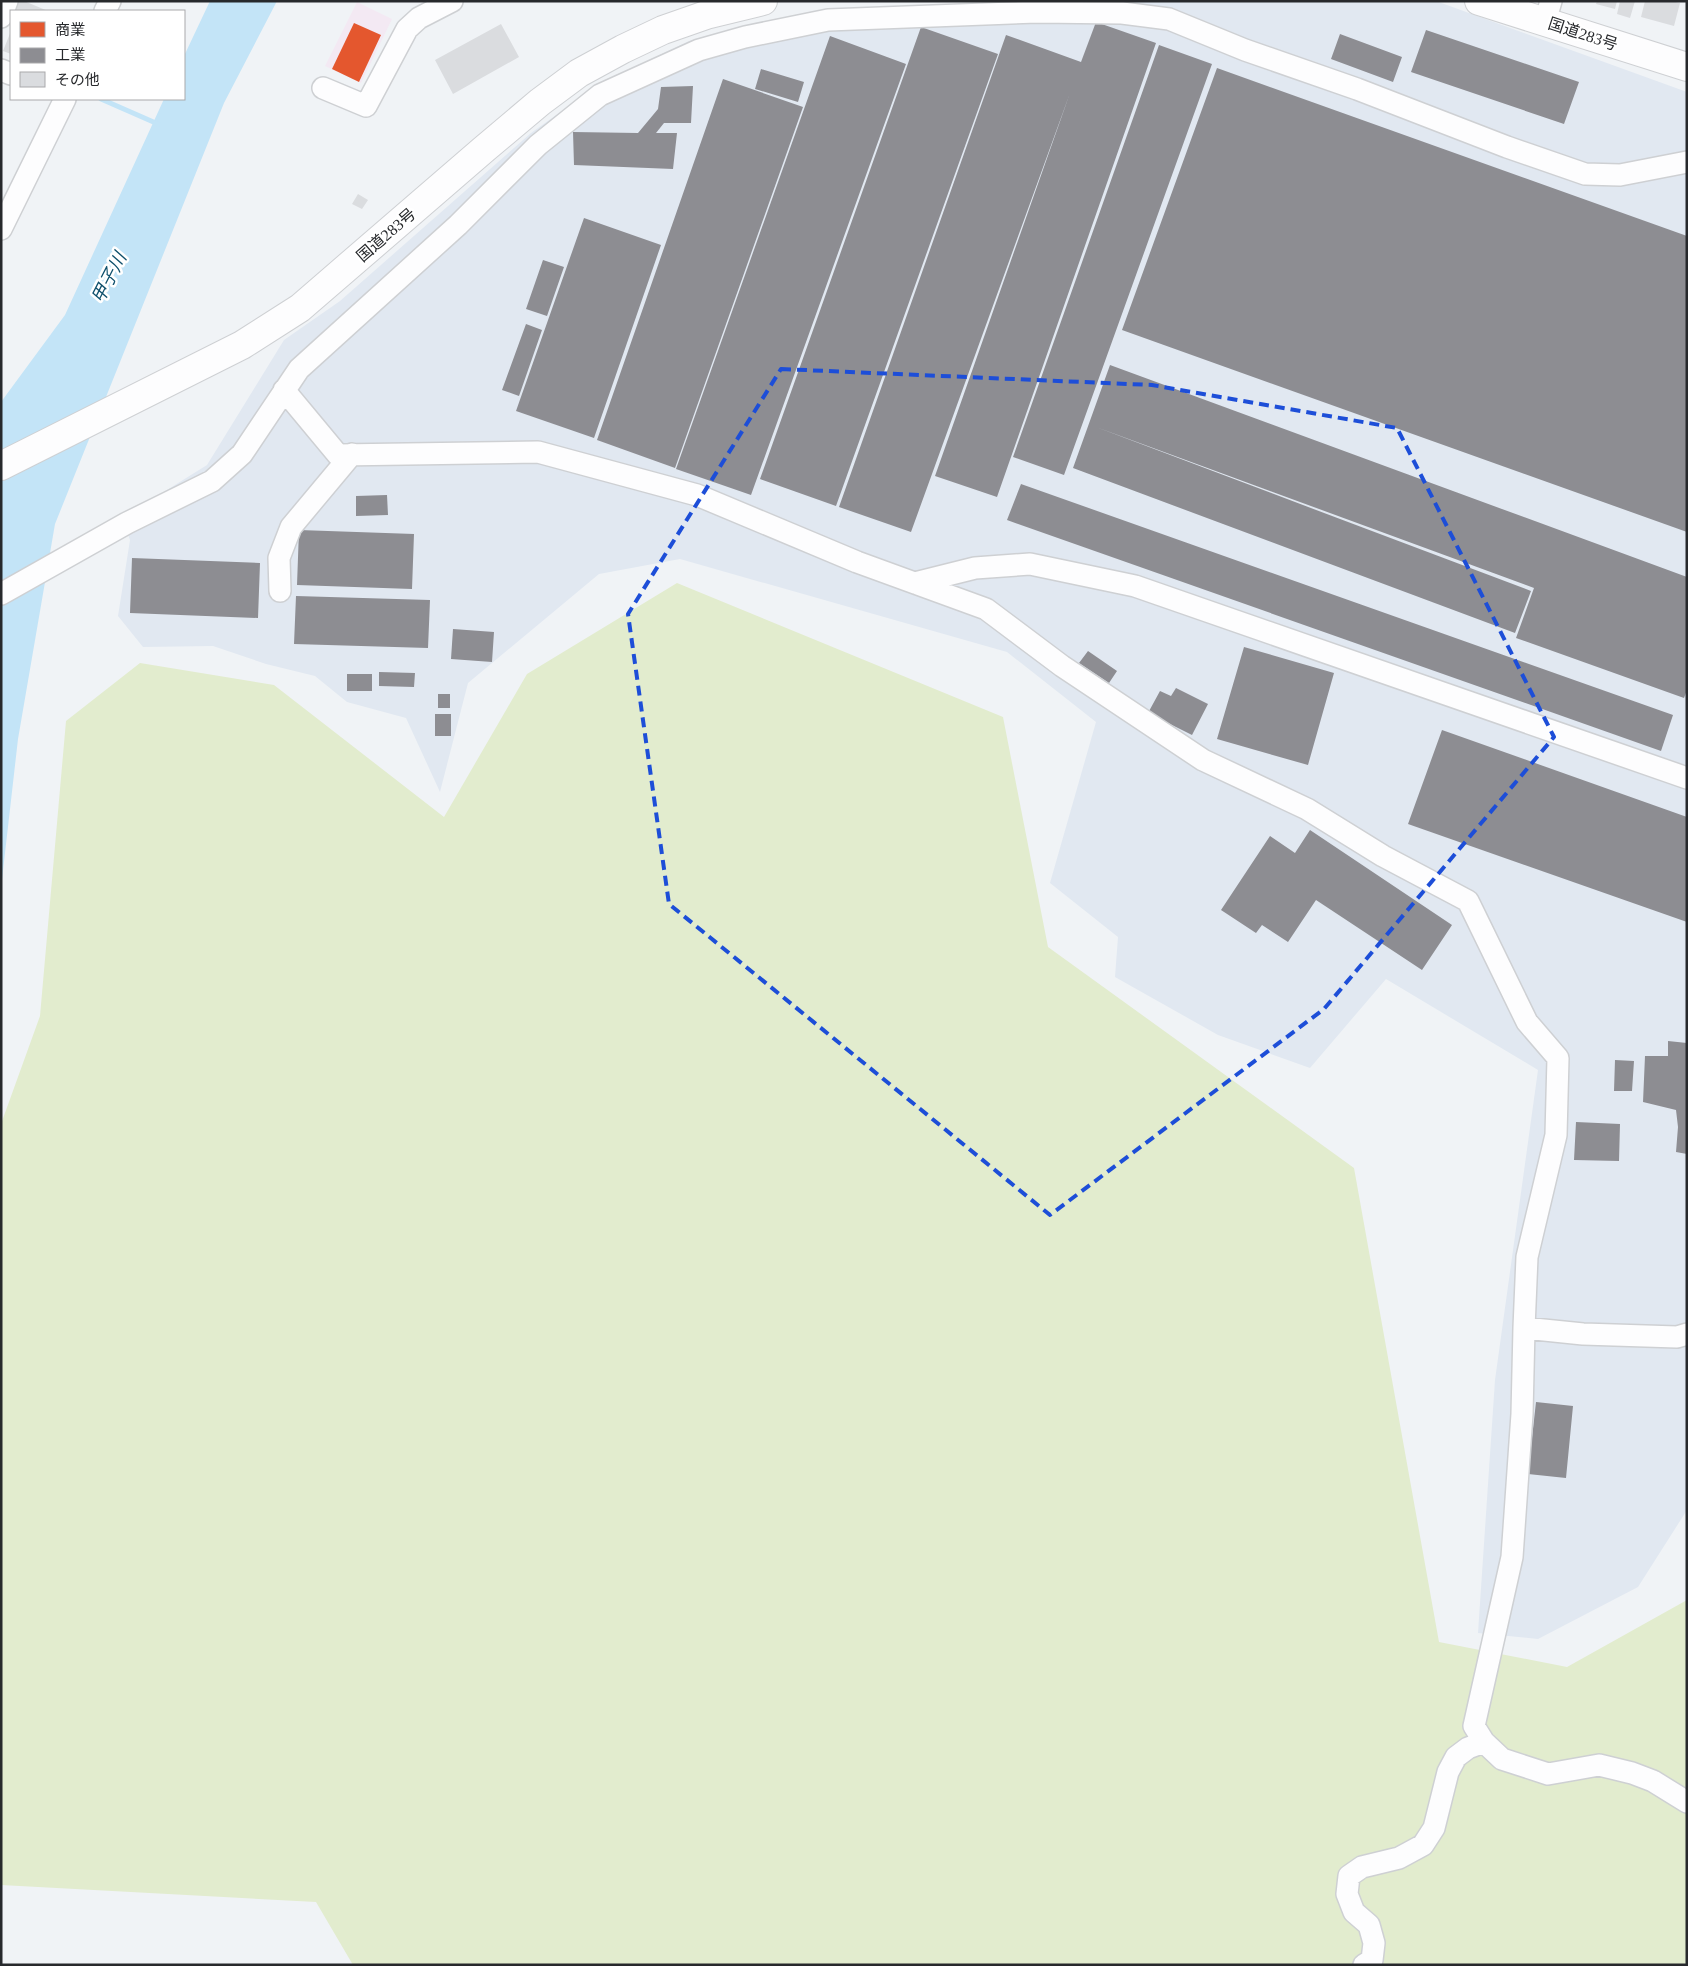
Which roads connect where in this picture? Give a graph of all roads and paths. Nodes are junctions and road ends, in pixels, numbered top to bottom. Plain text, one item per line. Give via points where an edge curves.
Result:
1 (7, 1) edge
2 (452, 1) edge
3 (694, 1) edge
4 (763, 1) edge
5 (1480, 1) edge
6 (1542, 3) edge
7 (1, 17) edge
8 (1687, 50) edge
9 (1687, 67) edge
10 (323, 88) dead end
11 (63, 100) edge
12 (1687, 162) edge
13 (1, 229) edge
14 (177, 368) junction
15 (284, 390) junction
16 (1, 446) edge
17 (352, 454) junction
18 (1, 466) edge
19 (914, 583) junction
20 (280, 591) dead end
21 (1, 594) edge
22 (1687, 778) edge
23 (1524, 1328) junction
24 (1687, 1334) edge
25 (1484, 1742) junction
26 (1687, 1802) edge
27 (1364, 1965) edge

1 - 7 street
2 - 10 street via 419,18 407,29 366,106
3 - 14 highway, 国道283号 via 607,38 561,66 518,97 329,263 278,303
4 - 14 highway, 国道283号 via 663,30 579,73 490,144 300,308 242,345
5 - 9 highway, 国道283号
6 - 8 highway, 国道283号
11 - 13 street
12 - 15 street via 1620,175 1585,174 1245,50 1169,19 1122,12 1037,12 828,20 699,50 600,95 538,145 458,225 299,369
14 - 16 highway, 国道283号
14 - 18 highway, 国道283号
15 - 17 street via 338,455
15 - 21 street via 242,454 212,481 127,523
17 - 19 street via 538,452 697,495
17 - 20 street via 291,526 279,558
19 - 22 street via 976,568 1030,564 1134,586
19 - 23 street via 986,609 1062,666 1203,760 1307,809 1383,856 1468,901 1527,1022 1558,1058 1556,1135 1527,1257
23 - 24 street via 1583,1334 1677,1337
23 - 25 street via 1512,1558 1474,1726
25 - 26 street via 1502,1759 1548,1774 1599,1765 1653,1781
25 - 27 street via 1456,1756 1448,1772 1434,1828 1423,1846 1398,1858 1362,1867 1350,1876 1347,1894 1354,1912 1369,1925 1374,1943 1372,1960

